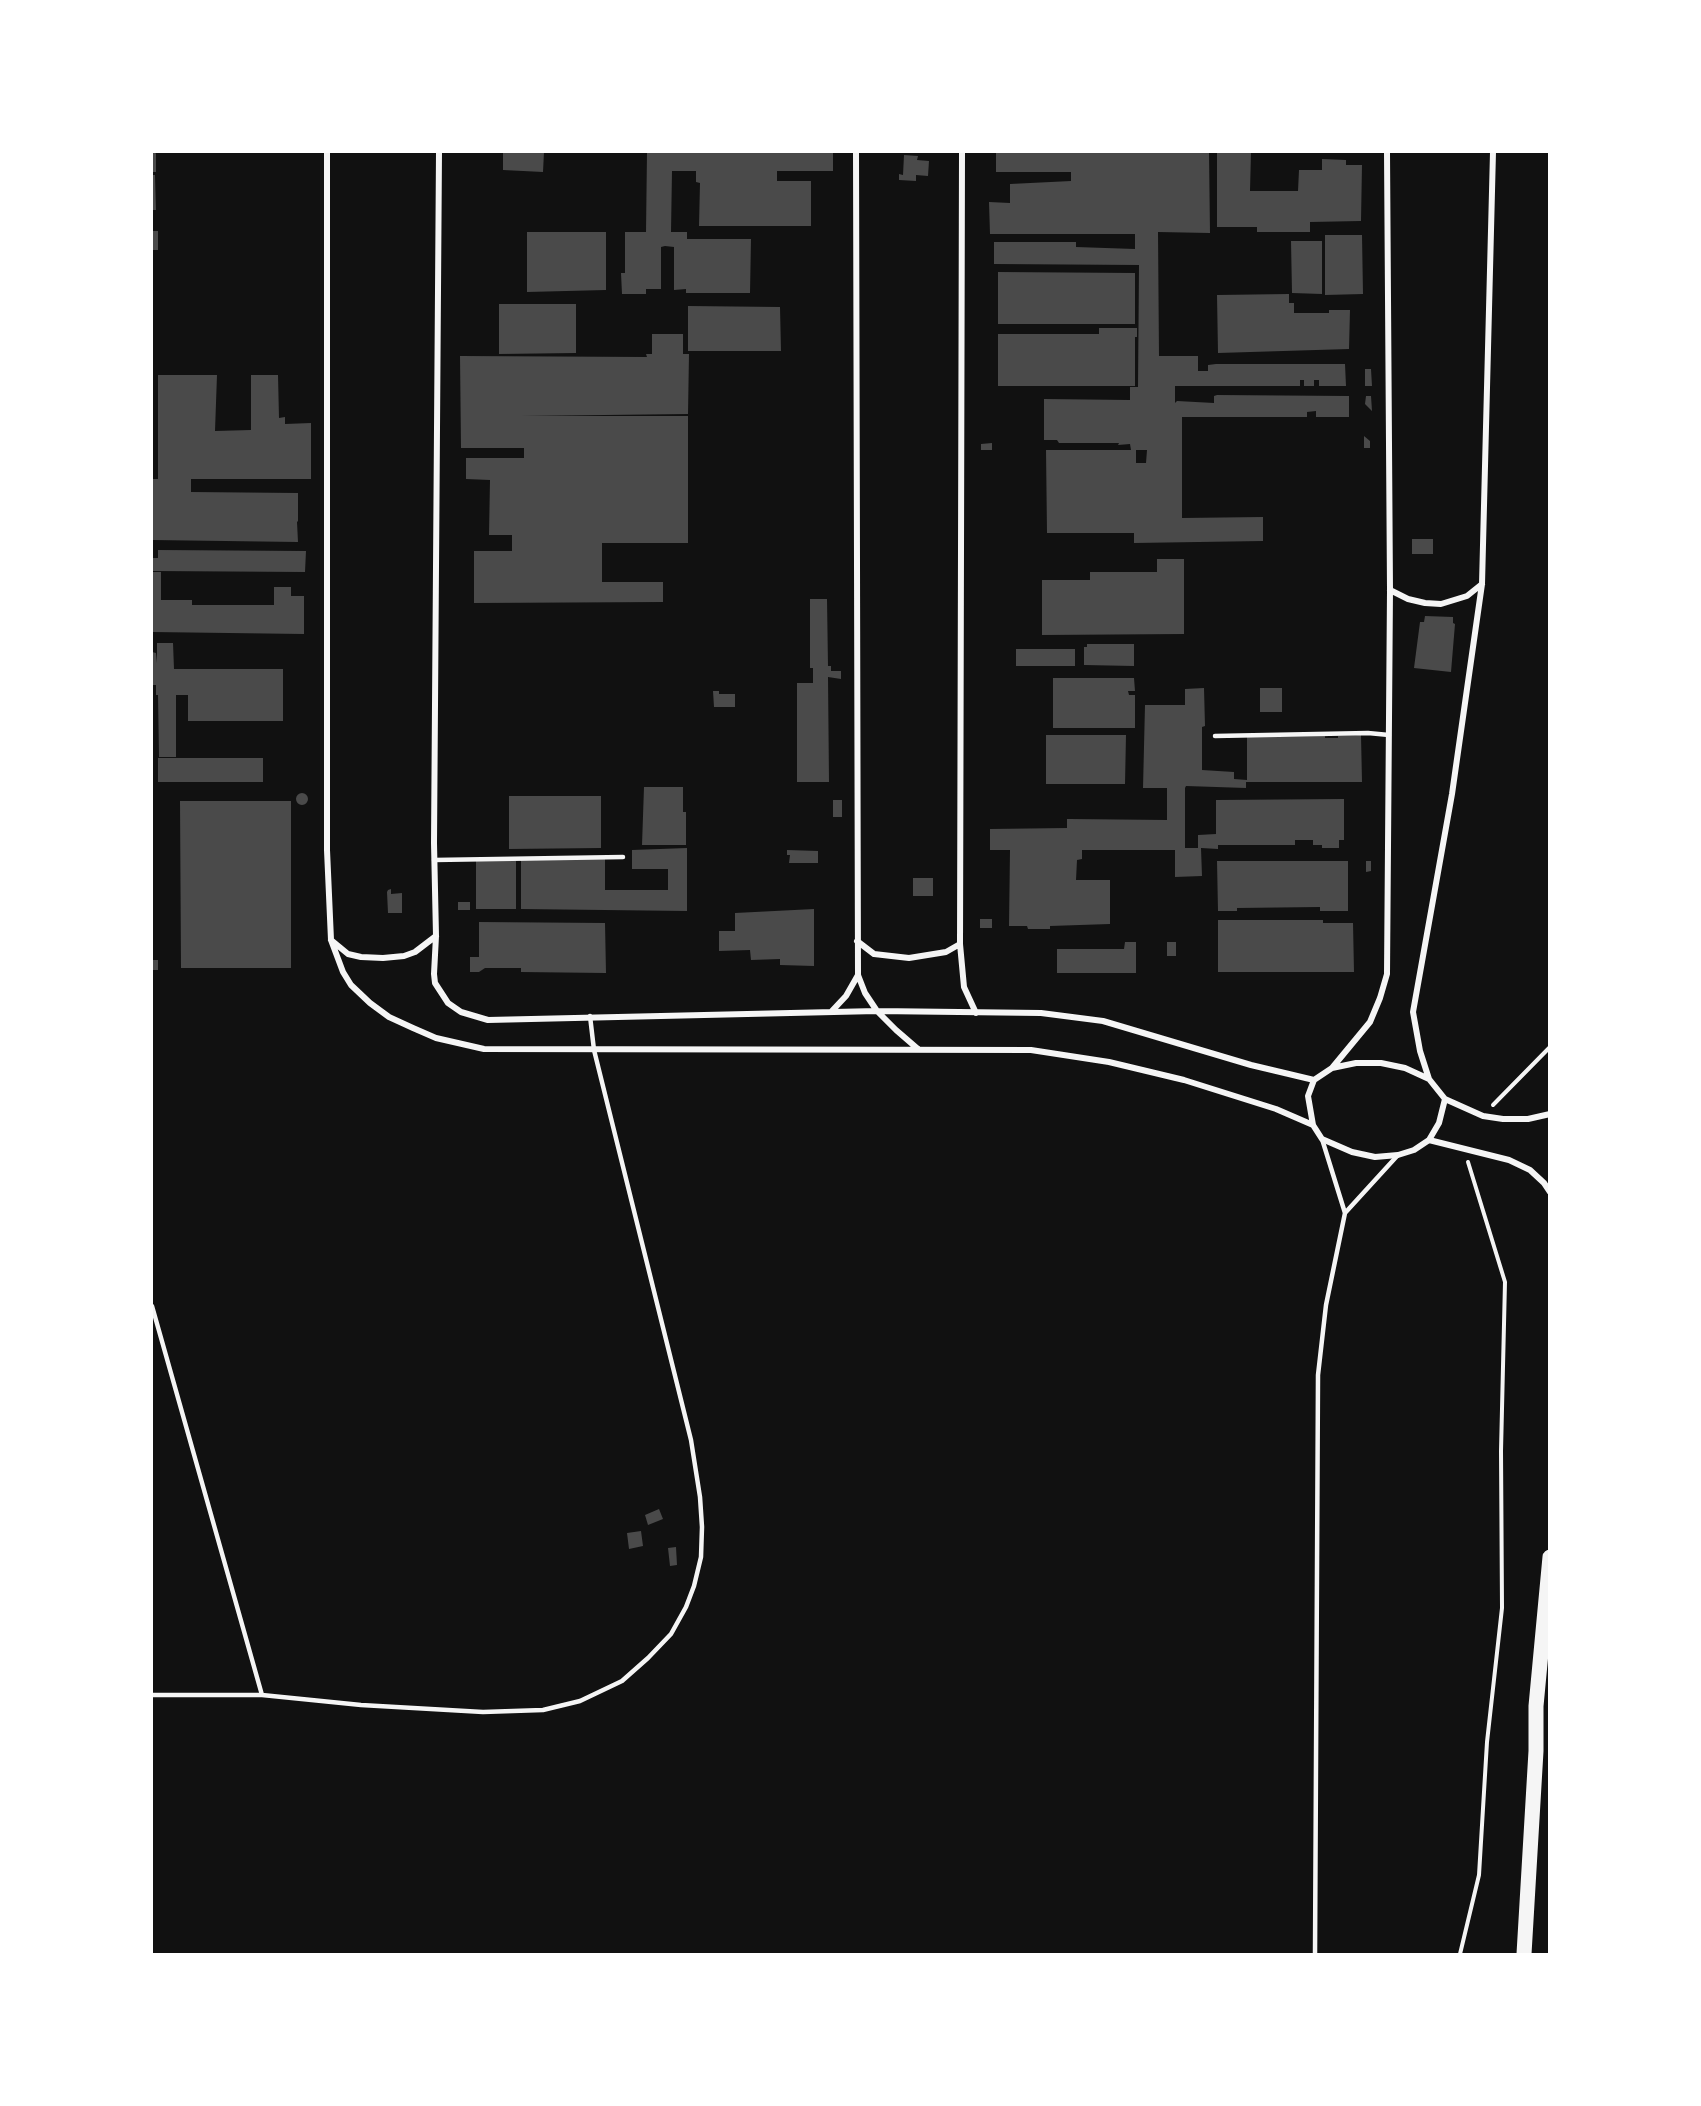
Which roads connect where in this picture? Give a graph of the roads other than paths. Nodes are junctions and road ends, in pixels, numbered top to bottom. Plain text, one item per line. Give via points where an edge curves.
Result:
1 (327, 152) edge
2 (438, 152) edge
3 (856, 152) edge
4 (1387, 152) edge
5 (1493, 152) edge
6 (961, 154) edge
7 (1482, 584) junction
8 (1390, 590) junction
9 (1389, 735) junction
10 (1215, 736) dead end
11 (622, 857) dead end
12 (434, 860) junction
13 (436, 936) junction
14 (331, 940) junction
15 (858, 941) junction
16 (960, 944) junction
17 (858, 975) junction
18 (877, 1011) junction
19 (831, 1012) junction
20 (976, 1013) junction
21 (590, 1016) junction
22 (918, 1049) junction
23 (594, 1050) junction
24 (1332, 1068) junction
25 (1429, 1079) junction
26 (1314, 1080) junction
27 (1445, 1099) junction
28 (1550, 1114) edge
29 (1313, 1125) junction
30 (1322, 1139) junction
31 (1429, 1140) junction
32 (1398, 1155) junction
33 (1550, 1192) edge
34 (1345, 1214) junction
35 (152, 1306) edge
36 (1550, 1557) edge
37 (152, 1695) edge
38 (262, 1695) junction
39 (1315, 1954) edge
40 (1524, 1954) edge

1 - 14 street via 327,850
2 - 12 street
3 - 15 street
4 - 8 street
5 - 7 street
6 - 16 street
7 - 8 street via 1467,596 1441,603 1408,599
7 - 25 street via 1452,794 1413,1012
8 - 9 street
9 - 10 lane
9 - 24 street via 1387,974 1370,1022
11 - 12 lane
12 - 13 street
13 - 14 street via 415,952 383,958 348,954
13 - 21 street via 435,983 448,1003 461,1012 488,1020
14 - 23 street via 351,985 370,1003 389,1017 436,1038 502,1050
15 - 16 street via 874,954 909,958 946,952
15 - 17 street
16 - 20 street via 964,987
17 - 18 street
17 - 19 street
18 - 19 street
18 - 20 street
18 - 22 street
19 - 21 street
20 - 26 street via 1041,1013 1103,1021
21 - 23 lane
22 - 23 street
22 - 29 street via 1030,1050 1109,1062 1194,1083
23 - 38 lane via 691,1440 702,1527 701,1557 686,1607 671,1634 622,1681 580,1701 543,1710 483,1712
24 - 25 street via 1356,1062 1381,1063
24 - 26 street
25 - 27 street
26 - 29 street via 1308,1096
27 - 28 street via 1483,1116 1503,1119
27 - 31 street via 1439,1123
29 - 30 street
30 - 32 street via 1375,1157
30 - 34 lane
31 - 32 street
31 - 33 street via 1509,1160 1530,1170
32 - 34 lane
34 - 39 lane via 1326,1305 1318,1375
35 - 38 lane
36 - 40 highway via 1536,1706
37 - 38 lane

